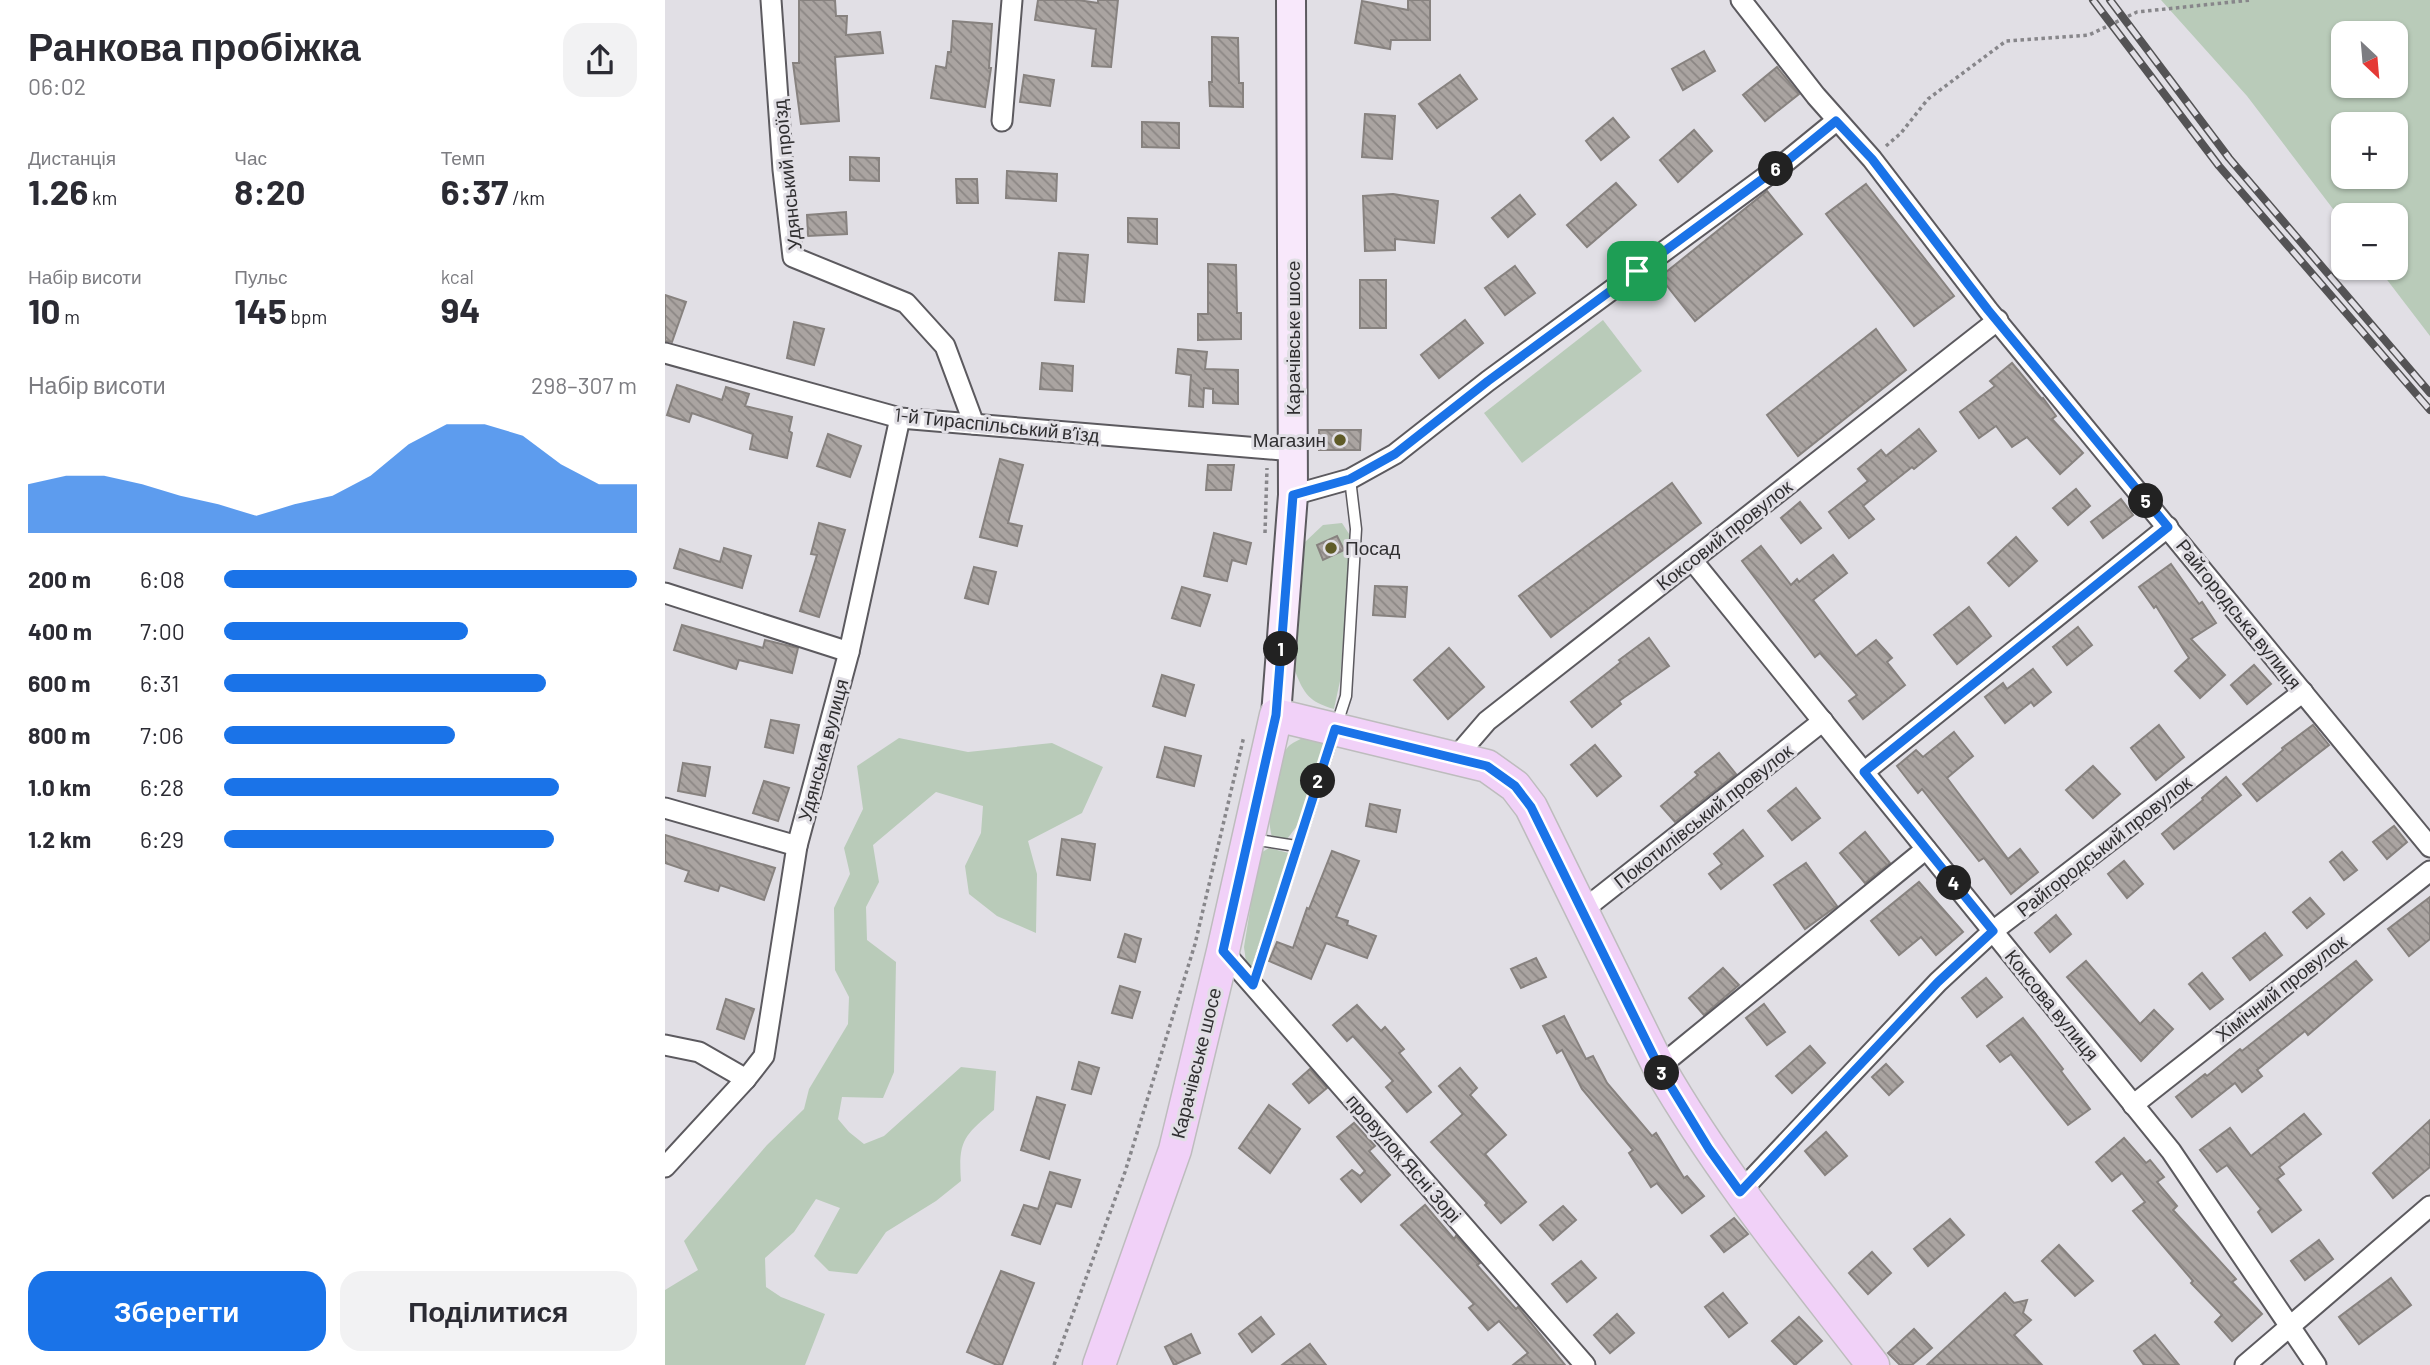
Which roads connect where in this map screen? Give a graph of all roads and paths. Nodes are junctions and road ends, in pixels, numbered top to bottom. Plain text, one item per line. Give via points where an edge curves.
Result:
1 (771, 0) edge
2 (1012, 0) edge
3 (1291, 0) edge
4 (1741, 0) edge
5 (2251, 0) edge
6 (1002, 121) dead end
7 (1836, 121) junction
8 (1872, 159) junction
9 (1998, 320) junction
10 (665, 353) edge
11 (900, 418) junction
12 (974, 424) junction
13 (1281, 450) junction
14 (1350, 479) junction
15 (1293, 495) junction
16 (2168, 527) junction
17 (1265, 539) dead end
18 (1692, 560) junction
19 (665, 593) edge
20 (849, 652) junction
21 (2303, 692) junction
22 (1276, 715) junction
23 (1823, 721) junction
24 (1246, 727) dead end
25 (1335, 729) junction
26 (1456, 757) junction
27 (1864, 772) junction
28 (665, 808) edge
29 (1249, 838) junction
30 (797, 846) junction
31 (1296, 846) junction
32 (2430, 847) edge
33 (1926, 849) junction
34 (2430, 871) edge
35 (1583, 910) junction
36 (1993, 931) junction
37 (1223, 951) junction
38 (1253, 985) junction
39 (665, 1045) edge
40 (1659, 1067) junction
41 (746, 1079) junction
42 (2133, 1105) junction
43 (665, 1167) edge
44 (1740, 1192) junction
45 (2430, 1206) edge
46 (2289, 1326) junction
47 (1054, 1365) edge
48 (1099, 1365) edge
49 (1585, 1365) edge
50 (1873, 1365) edge
51 (2245, 1365) edge
52 (2316, 1365) edge

1 - 12 street, Удянський проїзд via 793,257 906,303 945,346
2 - 6 street
3 - 13 main road, Карачівське шосе
4 - 7 street, Райгородська вулиця
5 - 8 path via 2137,12 2089,35 2006,41 1928,99
7 - 8 street, Райгородська вулиця
7 - 14 street via 1395,454
8 - 9 street, Райгородська вулиця
9 - 16 street, Райгородська вулиця
9 - 18 street, Коксовий провулок
10 - 11 street, 1-й Тираспільський в’їзд
11 - 12 street, 1-й Тираспільський в’їзд
11 - 20 street, Удянська вулиця
12 - 13 street, 1-й Тираспільський в’їзд
13 - 15 main road, Карачівське шосе
13 - 17 path
14 - 15 street
14 - 25 lane via 1356,529 1346,696
15 - 22 main road, Карачівське шосе
16 - 21 street, Райгородська вулиця
16 - 27 street
18 - 23 street, Коксова вулиця
18 - 26 street, Коксовий провулок via 1487,721
19 - 20 street
20 - 30 street, Удянська вулиця
21 - 32 street, Райгородська вулиця
21 - 36 street, Райгородський провулок
22 - 25 main road
22 - 29 main road, Карачівське шосе
23 - 27 street, Коксова вулиця
23 - 35 street, Покотилівський провулок
24 - 47 path via 1195,944 1125,1172
25 - 26 main road
25 - 31 lane
26 - 35 main road via 1487,766 1515,786 1531,807
27 - 33 street, Коксова вулиця
28 - 30 street
29 - 31 lane
29 - 37 main road, Карачівське шосе
30 - 41 street, Удянська вулиця via 764,1056
31 - 38 lane
33 - 36 street, Коксова вулиця
33 - 40 street
34 - 42 street, Хімічний провулок
35 - 40 main road
36 - 42 street, Коксова вулиця
36 - 44 street, Райгородський провулок via 1938,982
37 - 38 street, провулок Ясні Зорі
37 - 48 main road, Карачівське шосе via 1175,1150
38 - 49 street, провулок Ясні Зорі
39 - 41 street via 699,1052
40 - 44 main road
41 - 43 street, Удянська вулиця
42 - 46 street, Коксова вулиця via 2171,1151
44 - 50 main road
45 - 46 street
46 - 51 street
46 - 52 street, Коксова вулиця

